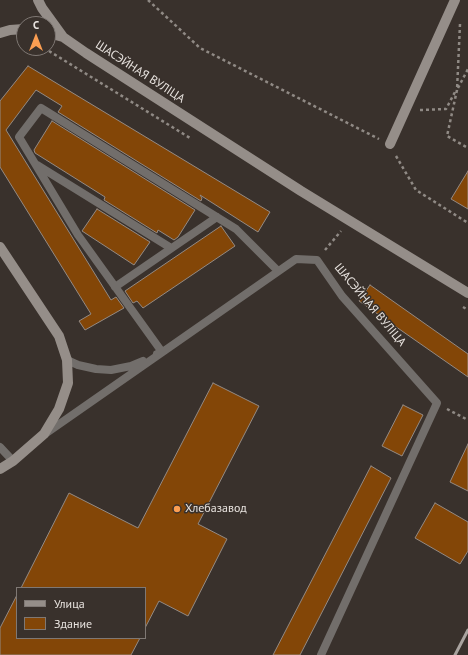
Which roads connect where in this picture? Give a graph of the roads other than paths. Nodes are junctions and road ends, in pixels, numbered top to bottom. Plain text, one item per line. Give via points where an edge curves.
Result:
1 (38, 0) edge
2 (455, 0) edge
3 (16, 30) edge
4 (0, 33) edge
5 (56, 35) edge
6 (63, 37) junction
7 (390, 144) road end
8 (34, 163) junction
9 (217, 217) junction
10 (0, 247) edge
11 (171, 248) junction
12 (278, 271) junction
13 (115, 287) junction
14 (468, 293) edge
15 (162, 352) junction
16 (67, 360) junction
17 (44, 434) junction
18 (0, 447) edge
19 (13, 461) junction
20 (0, 469) edge
21 (321, 655) edge

1 - 6 main road
2 - 7 main road
3 - 4 main road
5 - 6 main road
6 - 14 main road, ШАСЭЙНАЯ ВУЛІЦА via 301,191
8 - 9 lane via 19,137 41,108
8 - 11 lane
8 - 13 lane via 78,235
9 - 11 lane
9 - 12 lane via 236,229
10 - 16 main road via 59,336
11 - 13 lane
12 - 15 lane, ШАСЭЙНАЯ ВУЛІЦА
12 - 21 lane, ШАСЭЙНАЯ ВУЛІЦА via 296,259 317,260 342,296 437,403
13 - 15 lane
15 - 16 lane via 131,366 111,370 78,365
15 - 17 lane, ШАСЭЙНАЯ ВУЛІЦА
16 - 17 main road via 68,383 59,409
17 - 19 main road
18 - 19 lane
19 - 20 main road

